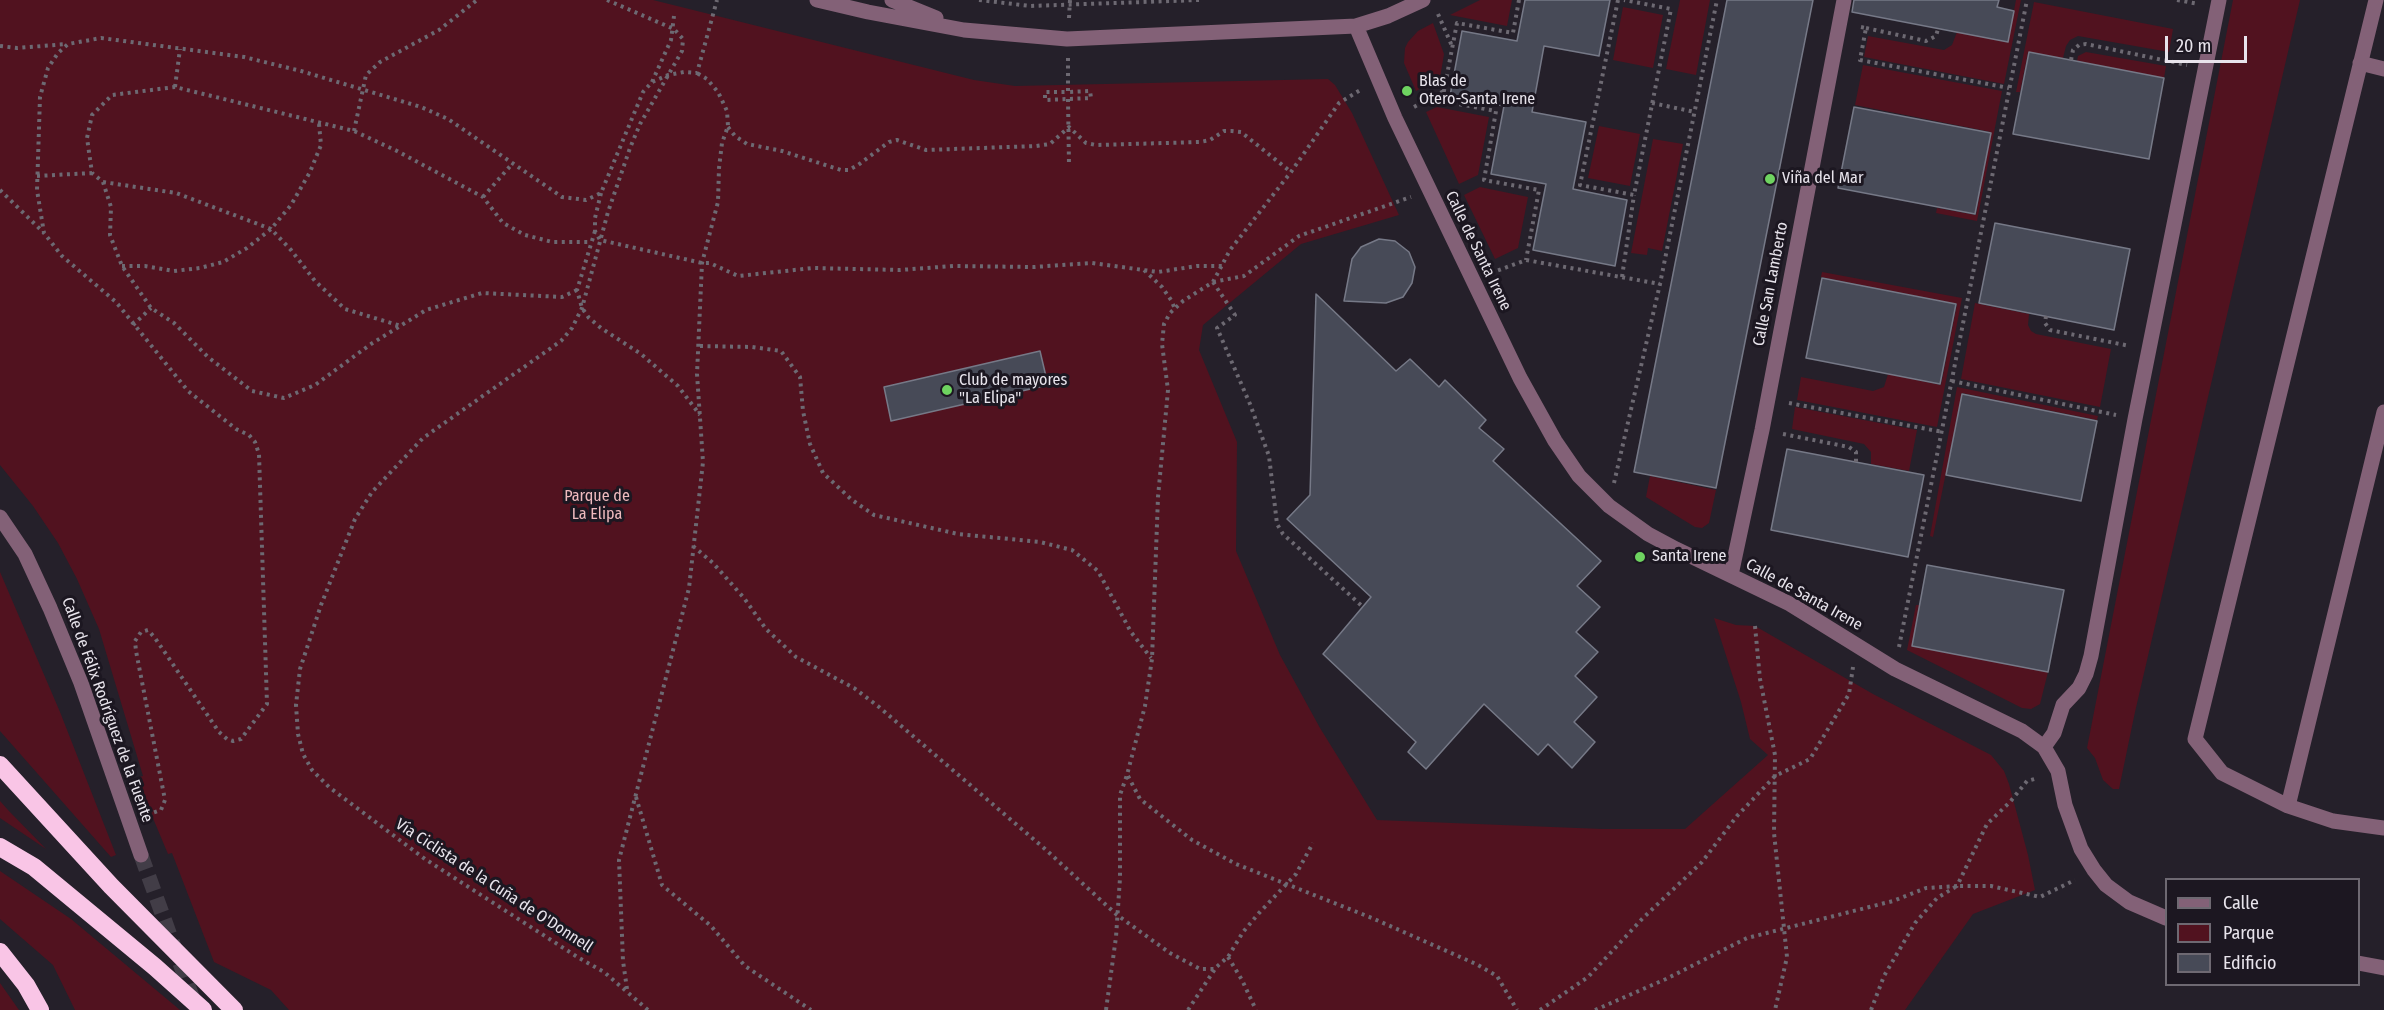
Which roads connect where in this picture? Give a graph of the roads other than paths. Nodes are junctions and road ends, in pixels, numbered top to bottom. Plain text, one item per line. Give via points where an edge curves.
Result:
1 (817, 0) edge
2 (892, 0) edge
3 (1844, 0) edge
4 (2219, 0) edge
5 (2376, 0) edge
6 (1430, 5) edge
7 (1356, 27) junction
8 (964, 30) junction
9 (2360, 63) junction
10 (2384, 69) edge
11 (2384, 412) edge
12 (0, 517) edge
13 (1731, 575) junction
14 (2044, 747) junction
15 (0, 765) edge
16 (2288, 806) junction
17 (2384, 827) edge
18 (0, 847) edge
19 (141, 855) tunnel mouth
20 (2165, 918) edge
21 (0, 952) edge
22 (2360, 963) edge
23 (2384, 968) edge
24 (40, 1010) edge
25 (203, 1010) edge
26 (234, 1010) edge

1 - 8 street
2 - 8 street
3 - 13 street, Calle San Lamberto
4 - 14 street via 2086,674 2063,705 2054,733
5 - 9 street
6 - 7 street
7 - 8 street via 1067,39
7 - 13 street, Calle de Santa Irene via 1429,190 1520,378 1555,441 1579,476 1609,506 1648,534
9 - 10 street
9 - 16 street via 2195,739 2222,773
11 - 16 street
12 - 19 street, Calle de Félix Rodríguez de la Fuente via 25,554 50,608 81,683
13 - 14 street, Calle de Santa Irene via 1790,604 1895,669 2022,731
14 - 20 street, Calle de Santa Irene via 2058,771 2081,849 2094,870 2129,902
15 - 26 highway via 111,886
16 - 17 street via 2333,821
18 - 25 highway via 34,867
21 - 24 highway
22 - 23 street

